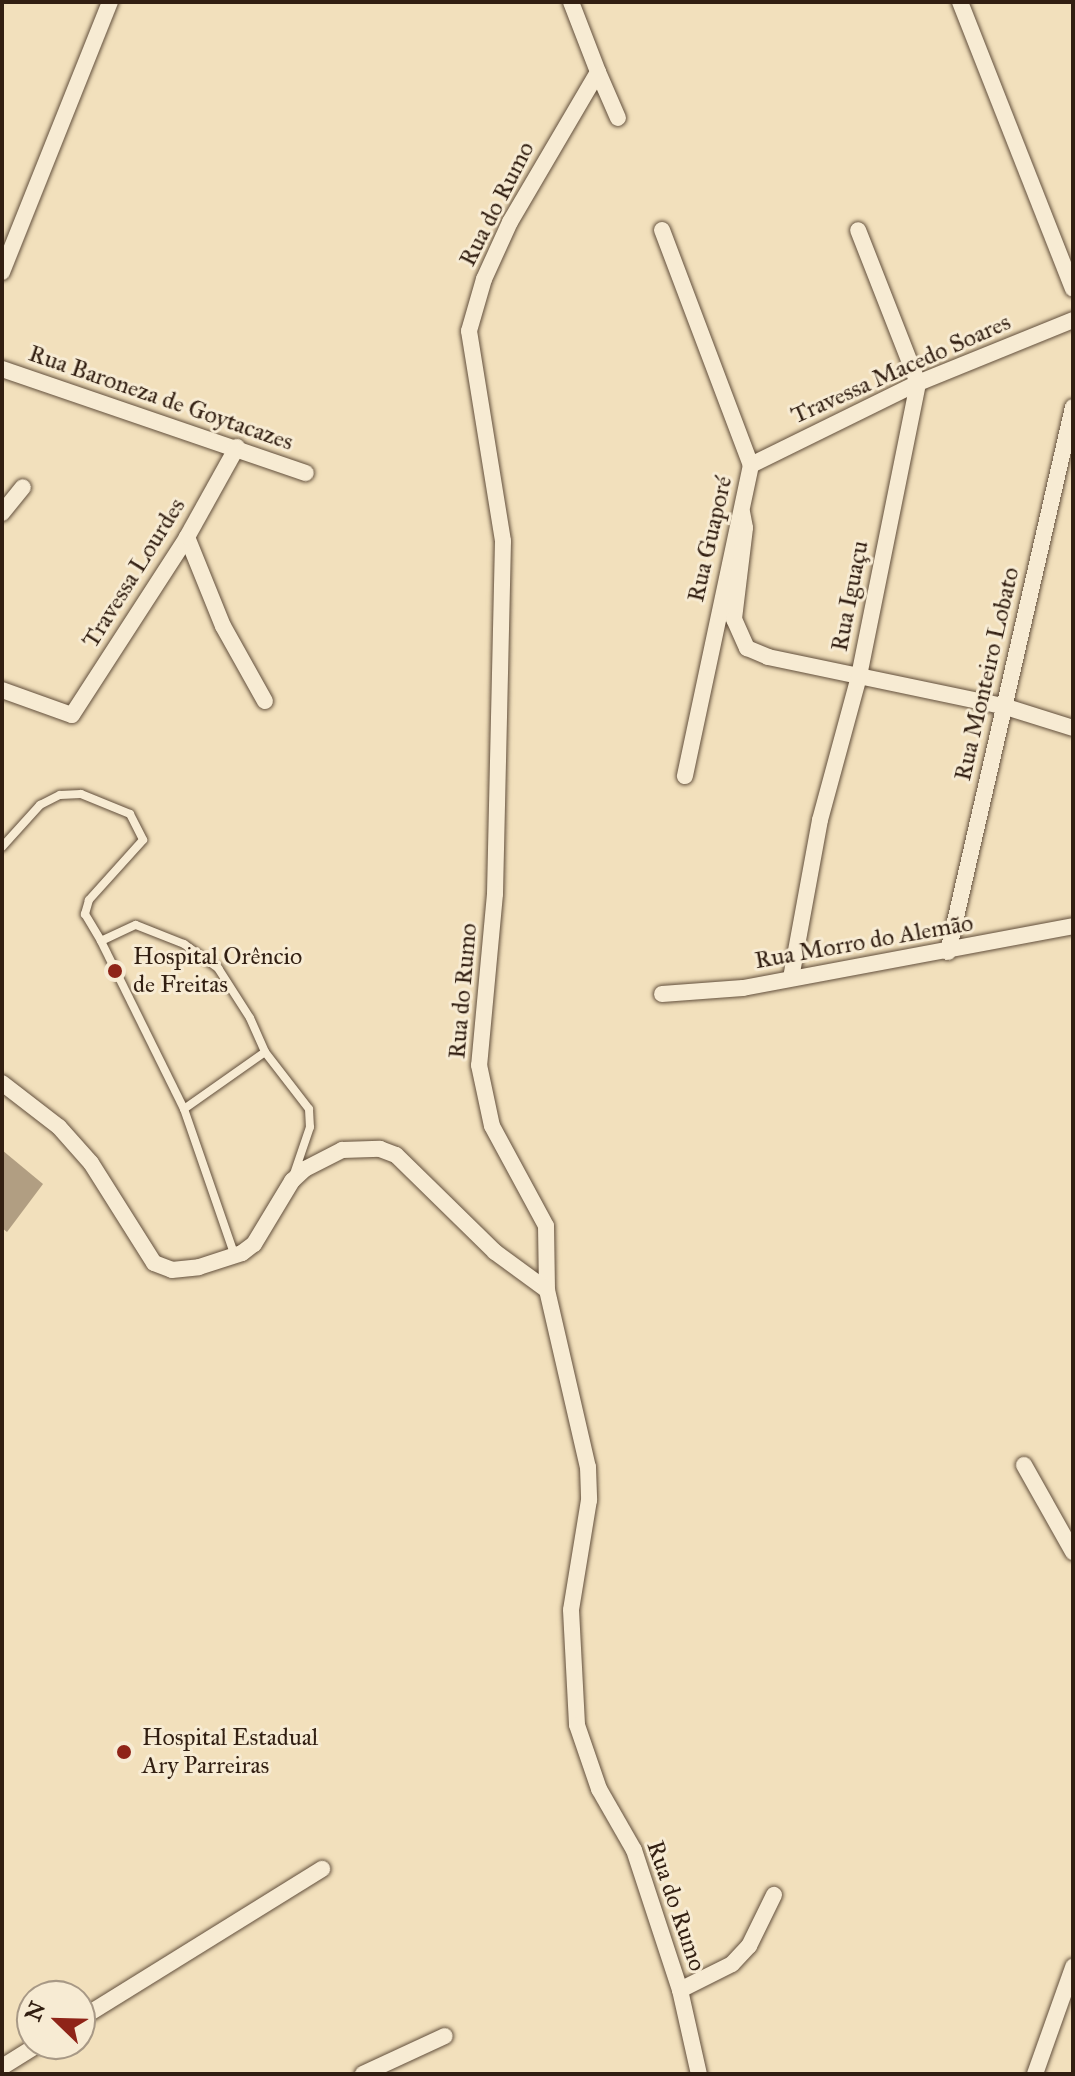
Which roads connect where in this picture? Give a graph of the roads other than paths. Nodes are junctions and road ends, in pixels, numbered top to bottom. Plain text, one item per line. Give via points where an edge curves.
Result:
1 (110, 2) edge
2 (571, 2) edge
3 (960, 2) edge
4 (598, 72) junction
5 (618, 118) dead end
6 (662, 230) dead end
7 (858, 230) dead end
8 (2, 272) edge
9 (1073, 289) edge
10 (1073, 320) edge
11 (2, 369) edge
12 (918, 383) junction
13 (1073, 407) edge
14 (237, 447) junction
15 (751, 465) junction
16 (306, 473) dead end
17 (23, 487) dead end
18 (742, 512) junction
19 (2, 513) edge
20 (187, 537) junction
21 (859, 676) junction
22 (2, 690) edge
23 (265, 701) dead end
24 (1003, 706) junction
25 (1073, 728) edge
26 (685, 776) dead end
27 (2, 847) edge
28 (1073, 926) edge
29 (101, 941) junction
30 (948, 952) junction
31 (791, 978) junction
32 (662, 994) dead end
33 (265, 1052) junction
34 (2, 1083) edge
35 (184, 1109) junction
36 (292, 1181) junction
37 (235, 1256) junction
38 (547, 1290) junction
39 (1024, 1465) dead end
40 (1073, 1552) edge
41 (322, 1869) dead end
42 (774, 1895) dead end
43 (1073, 1967) edge
44 (680, 1990) junction
45 (96, 2009) edge
46 (445, 2036) dead end
47 (363, 2074) edge
48 (699, 2074) edge
49 (1035, 2074) edge

1 - 8 street
2 - 4 street
3 - 9 street
4 - 5 street
4 - 38 street, Rua do Rumo via 510,222 484,279 469,331 503,541 495,894 479,1065 492,1126 546,1226
6 - 15 street, Rua Guaporé
7 - 12 street
10 - 12 street, Travessa Macedo Soares
11 - 14 street, Rua Baroneza de Goytacazes
12 - 15 street, Travessa Macedo Soares
12 - 21 street, Rua Iguaçu
13 - 24 street, Rua Monteiro Lobato
14 - 16 street, Rua Baroneza de Goytacazes
14 - 20 street, Travessa Lourdes
15 - 18 street, Rua Guaporé
17 - 19 street
18 - 21 street via 745,528 734,619 747,648
18 - 26 street, Rua Guaporé via 734,526
20 - 22 street, Travessa Lourdes via 72,715
20 - 23 street via 223,626
21 - 24 street
21 - 31 street, Rua Iguaçu via 820,820
24 - 25 street
24 - 30 street, Rua Monteiro Lobato
27 - 29 lane via 40,805 60,795 81,794 130,814 143,840 86,906
28 - 30 street, Rua Morro do Alemão
29 - 33 lane via 136,925 200,954 232,987
29 - 35 lane
30 - 31 street, Rua Morro do Alemão
31 - 32 street, Rua Morro do Alemão via 743,988
33 - 35 lane
33 - 36 lane via 312,1119
34 - 37 street via 59,1127 91,1163 154,1263 172,1270
35 - 37 lane
36 - 37 street via 254,1244
36 - 38 street via 342,1150 380,1149 396,1155 495,1252
38 - 44 street, Rua do Rumo via 588,1467 589,1500 571,1610 577,1725 599,1789 634,1850
39 - 40 street
41 - 45 street
42 - 44 street via 749,1946 732,1964
43 - 49 street
44 - 48 street, Rua do Rumo
46 - 47 street

